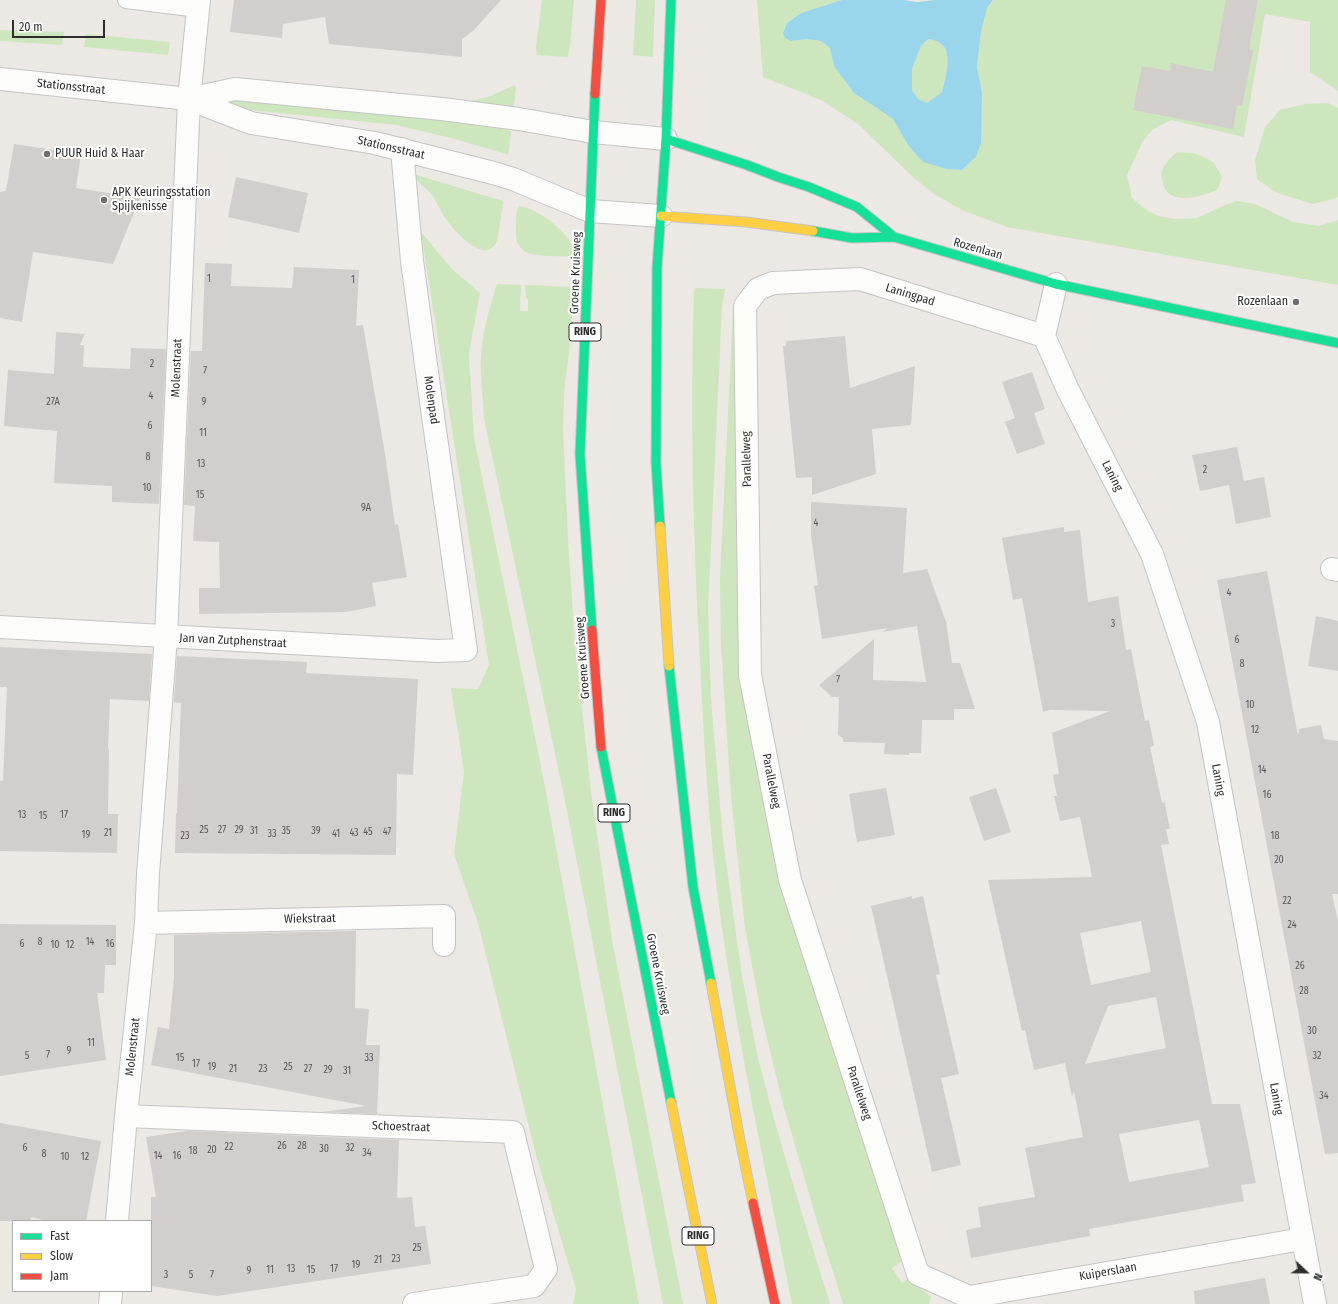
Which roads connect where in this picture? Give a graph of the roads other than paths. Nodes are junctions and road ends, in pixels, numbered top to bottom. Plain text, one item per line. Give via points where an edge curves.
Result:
1 (126, 0) edge
2 (600, 0) edge
3 (672, 0) edge
4 (199, 4) edge
5 (0, 79) edge
6 (189, 99) junction
7 (592, 132) junction
8 (666, 139) junction
9 (402, 149) junction
10 (590, 211) junction
11 (661, 216) junction
12 (894, 237) junction
13 (773, 283) joint
14 (1056, 284) junction
15 (1044, 336) junction
16 (1338, 343) edge
17 (0, 627) edge
18 (166, 637) junction
19 (466, 650) joint
20 (146, 923) junction
21 (444, 945) dead end
22 (126, 1116) junction
23 (117, 1220) edge
24 (1302, 1239) junction
25 (918, 1274) joint
26 (112, 1292) edge
27 (110, 1304) edge
28 (414, 1304) edge
29 (712, 1304) edge
30 (775, 1304) edge
31 (1315, 1304) edge

1 - 4 lane
2 - 7 main road, Groene Kruisweg / RING
3 - 8 main road
4 - 6 street, Molenstraat
5 - 6 street, Stationsstraat
6 - 7 street, Stationsstraat via 234,89 442,109
6 - 9 street, Stationsstraat via 250,122 375,142
6 - 18 street, Molenstraat
7 - 8 street, Stationsstraat
7 - 10 main road, Groene Kruisweg / RING
8 - 11 main road
8 - 12 main road, Rozenlaan via 809,187 857,207
9 - 10 street, Stationsstraat via 512,179
9 - 19 street, Molenpad via 412,261
10 - 11 street, Stationsstraat
10 - 29 main road, Groene Kruisweg / RING via 580,454 602,753
11 - 12 main road, Rozenlaan via 746,222 852,238
11 - 30 main road via 657,268 656,463 670,674 679,760 693,887 740,1140
12 - 14 main road, Rozenlaan
13 - 15 street, Laningpad via 860,279
13 - 25 street, Parallelweg via 758,289 745,306 750,675 790,880
14 - 15 street
14 - 16 main road, Rozenlaan
15 - 24 street, Laning via 1068,390 1152,554 1208,722
17 - 18 street, Jan van Zutphenstraat
18 - 19 street, Jan van Zutphenstraat via 438,651
18 - 20 street, Molenstraat
20 - 21 street, Wiekstraat via 444,916
20 - 22 street, Molenstraat
22 - 23 street, Molenstraat
22 - 28 street, Schoestraat via 513,1132 546,1269 534,1286
24 - 25 street, Kuiperslaan via 969,1296
24 - 31 street, Laning
26 - 27 street

